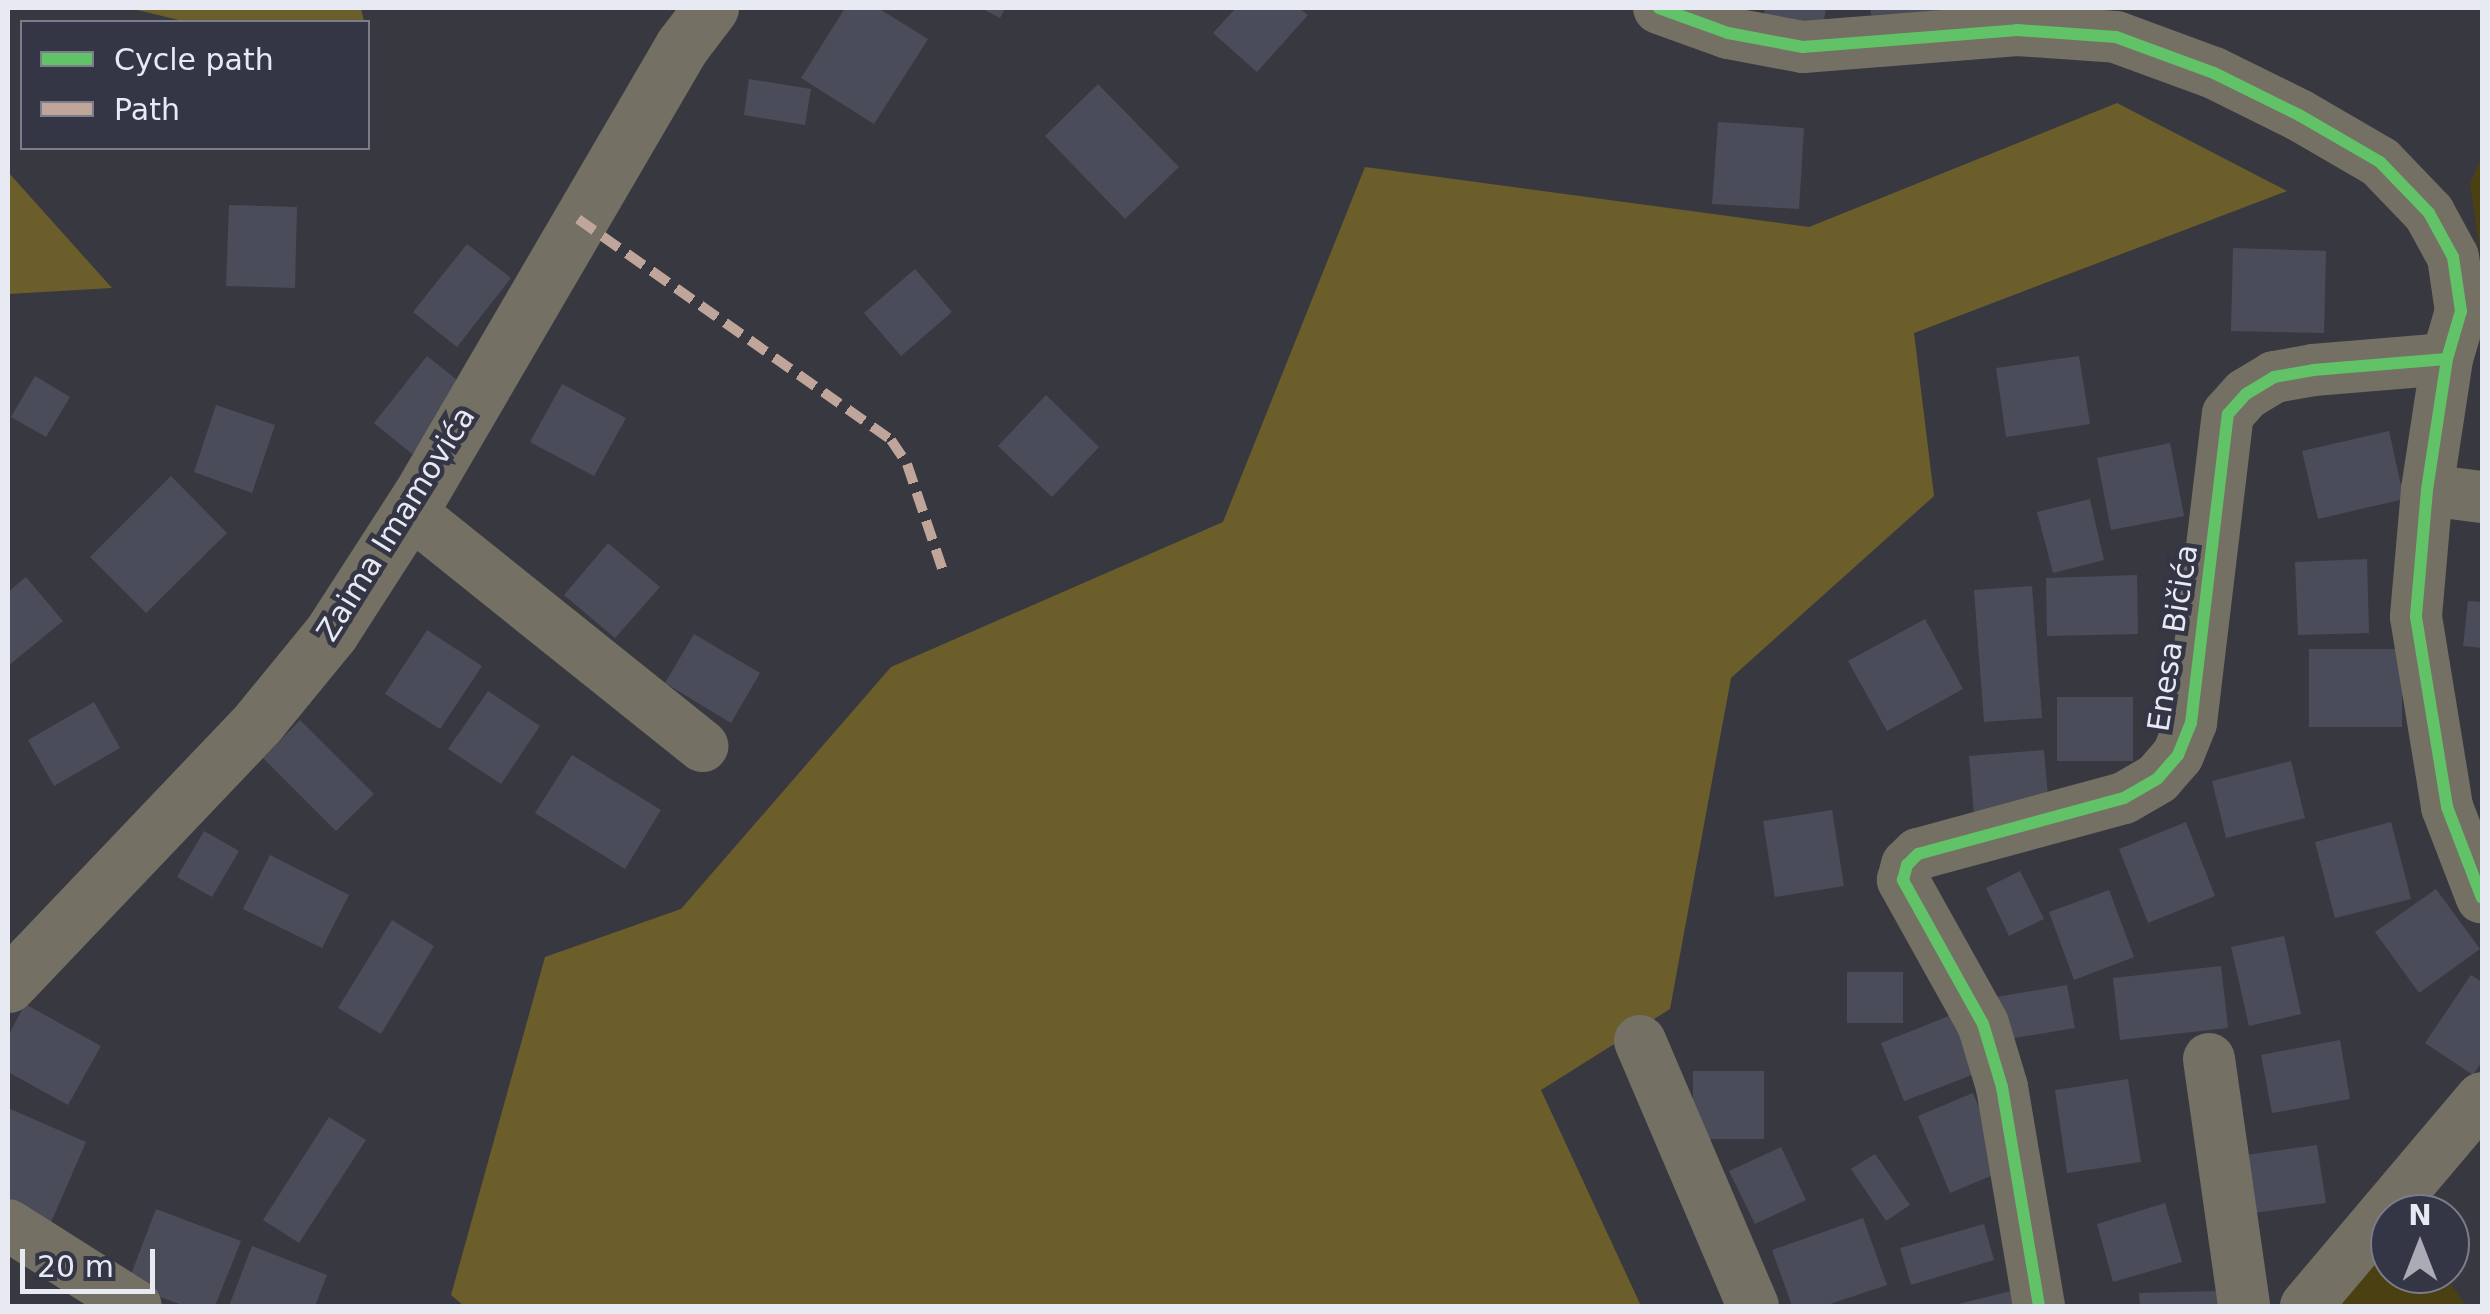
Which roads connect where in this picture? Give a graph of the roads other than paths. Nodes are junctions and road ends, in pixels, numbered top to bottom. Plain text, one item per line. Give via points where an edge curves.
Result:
1 (712, 8) edge
2 (1659, 8) edge
3 (2447, 358) junction
4 (2427, 490) junction
5 (2482, 497) edge
6 (409, 511) junction
7 (702, 746) dead end
8 (2465, 806) edge
9 (2482, 898) edge
10 (8, 985) edge
11 (1640, 1041) dead end
12 (2209, 1059) dead end
13 (2482, 1098) edge
14 (8, 1225) edge
15 (2309, 1305) edge
16 (136, 1306) edge
17 (1753, 1306) edge
18 (2038, 1306) edge
19 (2244, 1306) edge

1 - 6 street, Zaima Imamovića via 663,77
2 - 3 street via 1728,33 1803,47 2068,30 2116,37 2214,73 2380,162 2429,213 2453,257 2461,311
3 - 4 street
3 - 18 street, Enesa Bičića via 2313,370 2274,377 2246,394 2228,414 2191,722 2178,755 2158,778 2124,798 1918,854 1907,865 1904,880 1982,1024 2002,1086
4 - 5 street
4 - 8 street via 2416,617
6 - 7 street
6 - 10 street, Zaima Imamovića via 330,632 260,721
8 - 9 street
11 - 17 street
12 - 19 street
13 - 15 street
14 - 16 street

